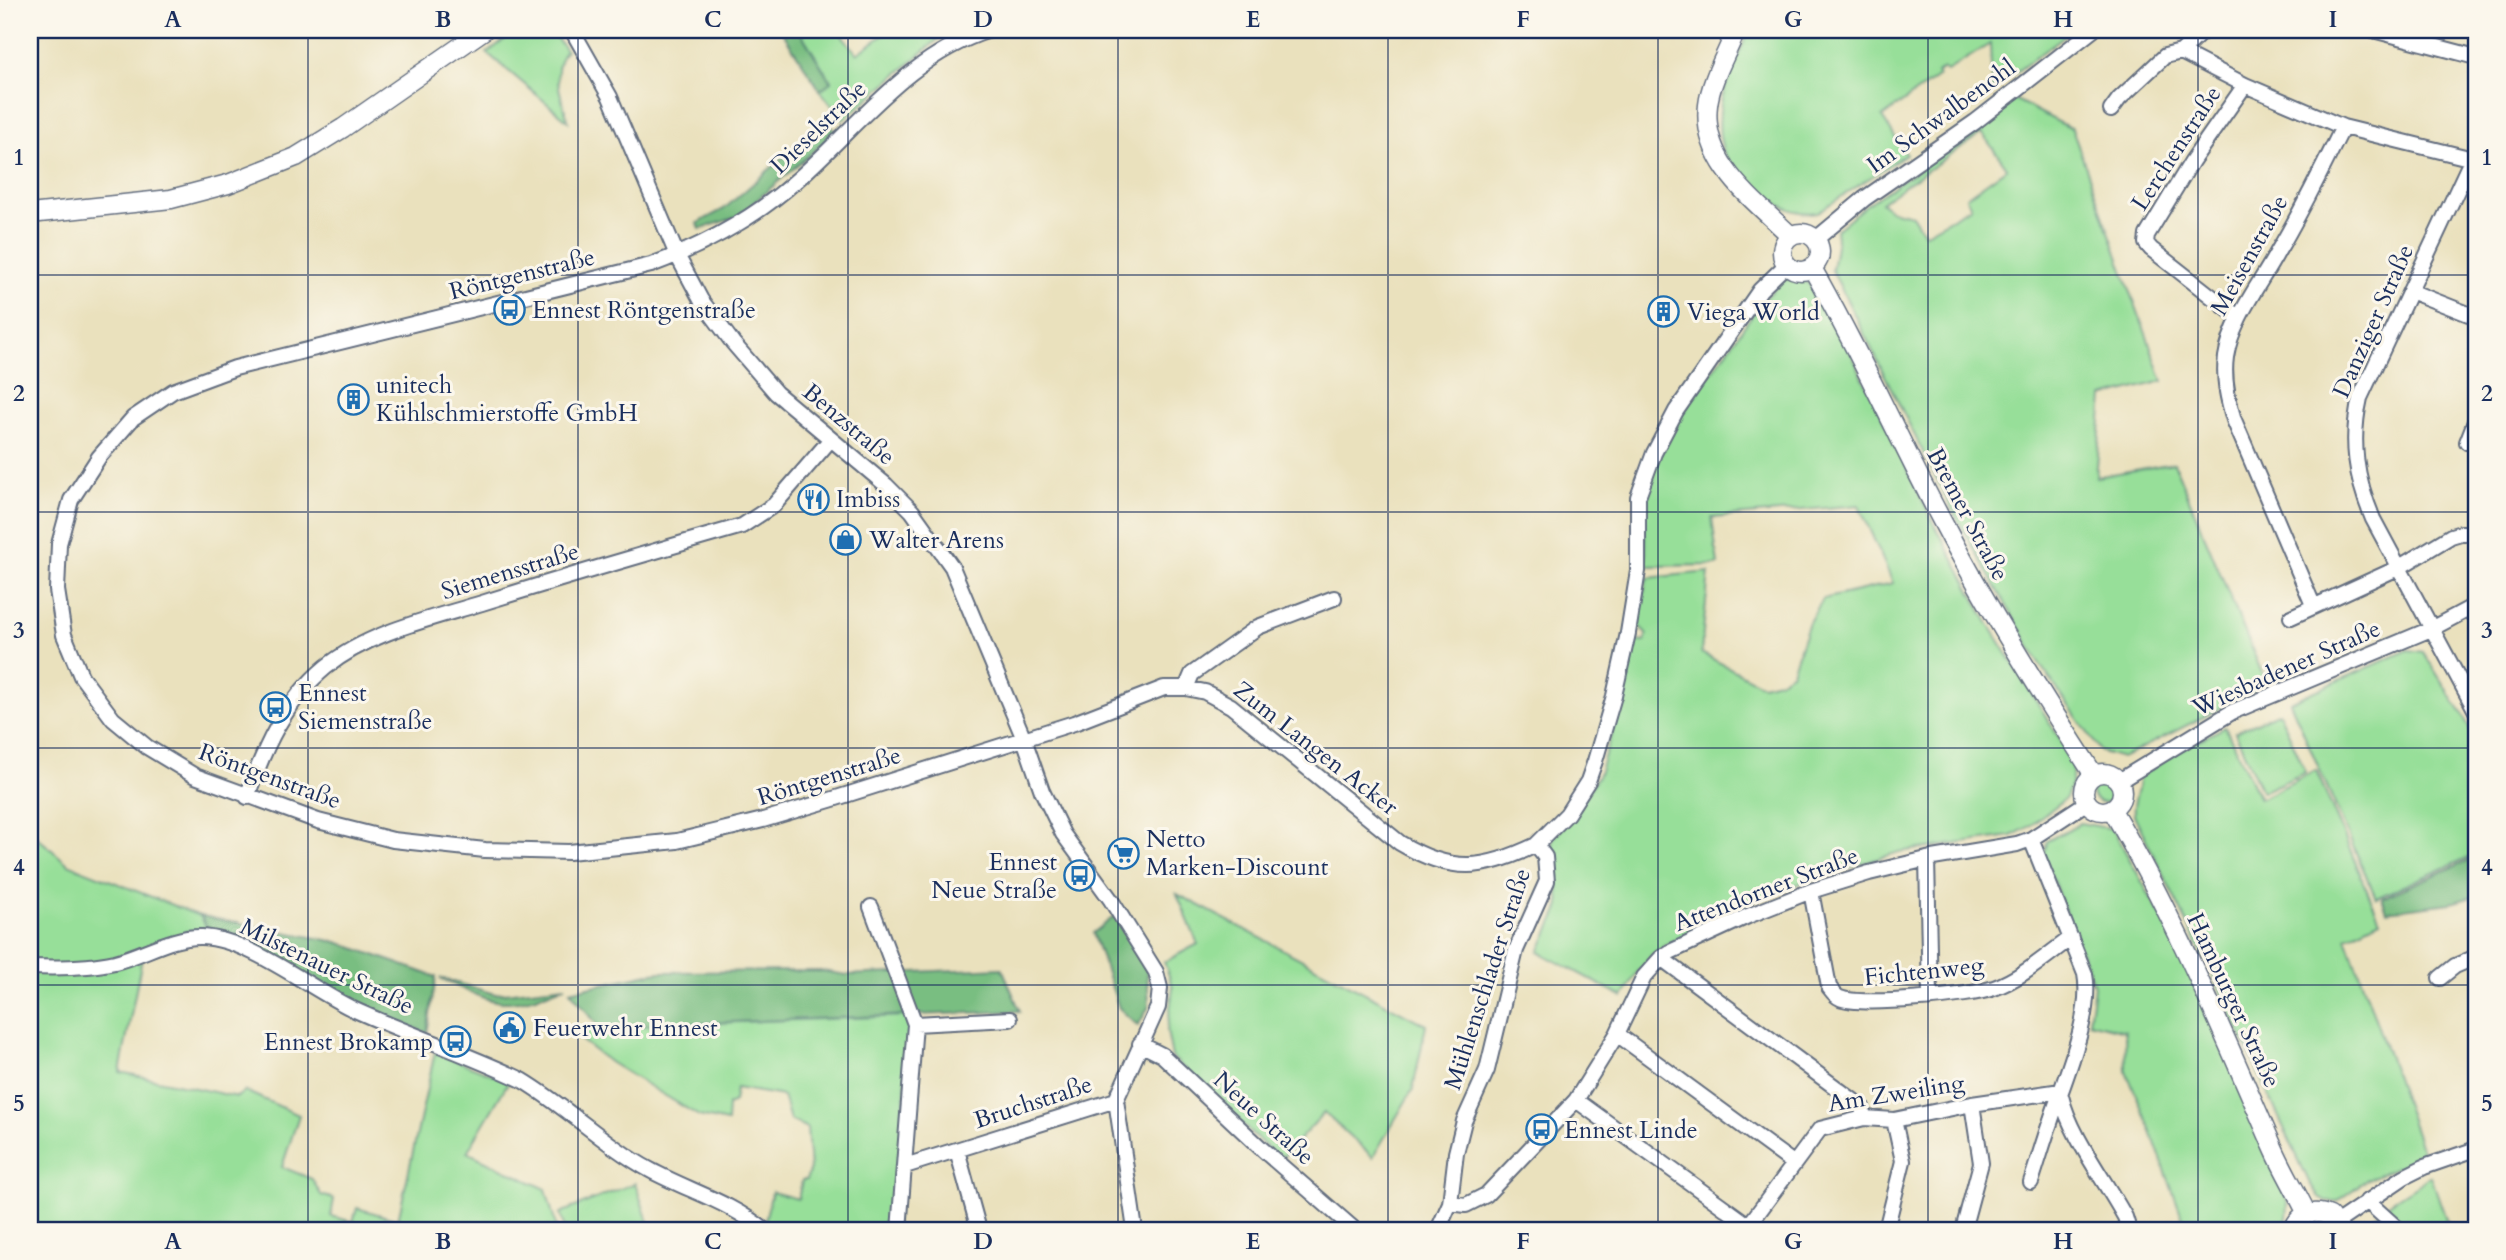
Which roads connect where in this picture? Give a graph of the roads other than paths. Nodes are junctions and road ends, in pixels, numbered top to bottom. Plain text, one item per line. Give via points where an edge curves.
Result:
1 (484, 30) edge
2 (572, 30) edge
3 (990, 30) edge
4 (1736, 30) edge
5 (2093, 30) edge
6 (2204, 30) edge
7 (2373, 30) edge
8 (2182, 52) junction
9 (2476, 57) edge
10 (2245, 85) junction
11 (2111, 110) dead end
12 (2343, 127) junction
13 (2475, 154) edge
14 (30, 214) edge
15 (1791, 236) junction
16 (1816, 240) junction
17 (677, 256) junction
18 (1787, 264) junction
19 (1812, 268) junction
20 (2410, 291) junction
21 (2476, 317) edge
22 (2239, 318) junction
23 (2476, 419) edge
24 (831, 439) junction
25 (2467, 442) dead end
26 (2476, 533) edge
27 (2398, 568) junction
28 (1334, 598) dead end
29 (2313, 605) junction
30 (2476, 605) edge
31 (2291, 617) dead end
32 (2431, 629) junction
33 (1186, 688) junction
34 (2476, 711) edge
35 (1024, 739) junction
36 (2094, 775) junction
37 (2119, 781) junction
38 (247, 797) junction
39 (2086, 803) junction
40 (2112, 810) junction
41 (2031, 839) junction
42 (1536, 845) junction
43 (1927, 859) junction
44 (1811, 891) junction
45 (871, 907) dead end
46 (2071, 938) junction
47 (2476, 957) edge
48 (1661, 958) junction
49 (30, 967) edge
50 (2440, 978) dead end
51 (1930, 997) junction
52 (1010, 1018) dead end
53 (915, 1024) junction
54 (1617, 1034) junction
55 (1140, 1044) junction
56 (2061, 1093) junction
57 (1116, 1100) junction
58 (1576, 1100) junction
59 (1972, 1104) junction
60 (1864, 1118) junction
61 (1894, 1120) junction
62 (2476, 1149) edge
63 (957, 1150) junction
64 (1793, 1163) junction
65 (905, 1166) junction
66 (2031, 1182) dead end
67 (2367, 1201) junction
68 (1450, 1203) junction
69 (2307, 1214) junction
70 (2338, 1227) edge
71 (1751, 1228) edge
72 (764, 1230) edge
73 (899, 1230) edge
74 (979, 1230) edge
75 (1135, 1230) edge
76 (1355, 1230) edge
77 (1438, 1230) edge
78 (1886, 1230) edge
79 (1963, 1230) edge
80 (2129, 1230) edge
81 (2293, 1230) edge
82 (2399, 1230) edge

1 - 14 main road via 296,157 228,184 171,199
2 - 17 street, Benzstraße via 610,97
3 - 17 street, Dieselstraße via 928,59 897,82 768,204 739,225
4 - 15 main road via 1711,94 1708,134 1736,183
5 - 16 street, Im Schwalbenohl via 1975,122 1864,199
6 - 8 street
7 - 9 street
8 - 10 street
8 - 11 street via 2165,56
10 - 12 street
10 - 22 street, Lerchenstraße via 2192,161 2146,243
12 - 13 street
12 - 22 street, Meisenstraße
13 - 20 street, Danziger Straße
15 - 16 main road via 1802,232
15 - 18 main road via 1782,251
16 - 19 main road via 1820,258
17 - 24 street, Benzstraße via 701,300 733,343 776,393
17 - 38 street, Röntgenstraße via 235,368 173,391 133,418 99,457 71,500 59,544 57,590 64,635 81,676 113,719 147,747 195,776
18 - 19 main road via 1801,271
18 - 42 street, Mühlenschlader Straße via 1760,290 1676,411 1654,453 1638,498 1637,578 1603,735 1588,780 1567,814
19 - 36 main road, Bremer Straße via 1954,543
20 - 21 street
20 - 27 street, Danziger Straße via 2360,398 2354,439 2361,490
22 - 29 street, Meisenstraße via 2226,359 2228,400
23 - 25 street
24 - 35 street, Benzstraße via 912,511 952,567
24 - 38 street, Siemensstraße via 774,505 742,526 417,623 349,650 296,696 262,753
26 - 27 street via 2451,536
27 - 29 street
27 - 32 street, Danziger Straße
28 - 33 street via 1258,627 1192,674
29 - 31 street
30 - 32 street, Wiesbadener Straße
32 - 34 street, Danziger Straße
32 - 37 street, Wiesbadener Straße via 2232,712
33 - 35 street, Zum Langen Acker via 1164,688
33 - 42 street, Zum Langen Acker via 1231,706 1417,853 1452,865 1475,866
35 - 38 street, Röntgenstraße via 763,820 677,841 569,852 485,850 393,840
35 - 55 street, Benzstraße via 1063,834 1156,972 1158,1007
36 - 37 main road via 2108,774
36 - 39 main road via 2084,787
37 - 40 main road via 2122,795
39 - 40 main road via 2095,810
39 - 41 street, Attendorner Straße
40 - 69 main road, Hamburger Straße via 2209,999
41 - 43 street, Attendorner Straße
41 - 46 street
42 - 68 street, Mühlenschlader Straße via 1545,857 1547,881 1516,950 1486,1070 1464,1121
43 - 44 street, Attendorner Straße
43 - 51 street
44 - 48 street, Attendorner Straße
44 - 51 street, Fichtenweg via 1829,987 1838,998 1866,1003
45 - 53 street
46 - 51 street, Fichtenweg via 1994,988
46 - 56 street via 2088,989
47 - 50 street via 2455,965
48 - 54 street, Attendorner Straße via 1644,977
48 - 60 street via 1862,1107
49 - 72 street, Milstenauer Straße via 115,962 192,937 238,945 338,1001 522,1080 643,1165 732,1207
52 - 53 street
53 - 65 street
54 - 58 street, Attendorner Straße
54 - 64 street
55 - 57 street, Bruchstraße
55 - 76 street, Neue Straße via 1162,1055
56 - 59 street, Am Zweiling
56 - 66 street
56 - 80 street via 2079,1140
57 - 63 street, Bruchstraße
57 - 75 street
58 - 68 street, Attendorner Straße via 1486,1195 1466,1205
58 - 71 street
59 - 61 street, Am Zweiling
59 - 79 street via 1982,1163
60 - 61 street, Am Zweiling
60 - 64 street, Am Zweiling via 1819,1129
61 - 78 street via 1903,1161
62 - 67 street via 2424,1167
63 - 65 street, Bruchstraße
63 - 74 street
64 - 71 street, Am Zweiling
65 - 73 street
67 - 70 street
67 - 82 street
68 - 77 street, Mühlenschlader Straße
69 - 70 main road via 2323,1213
69 - 81 main road

